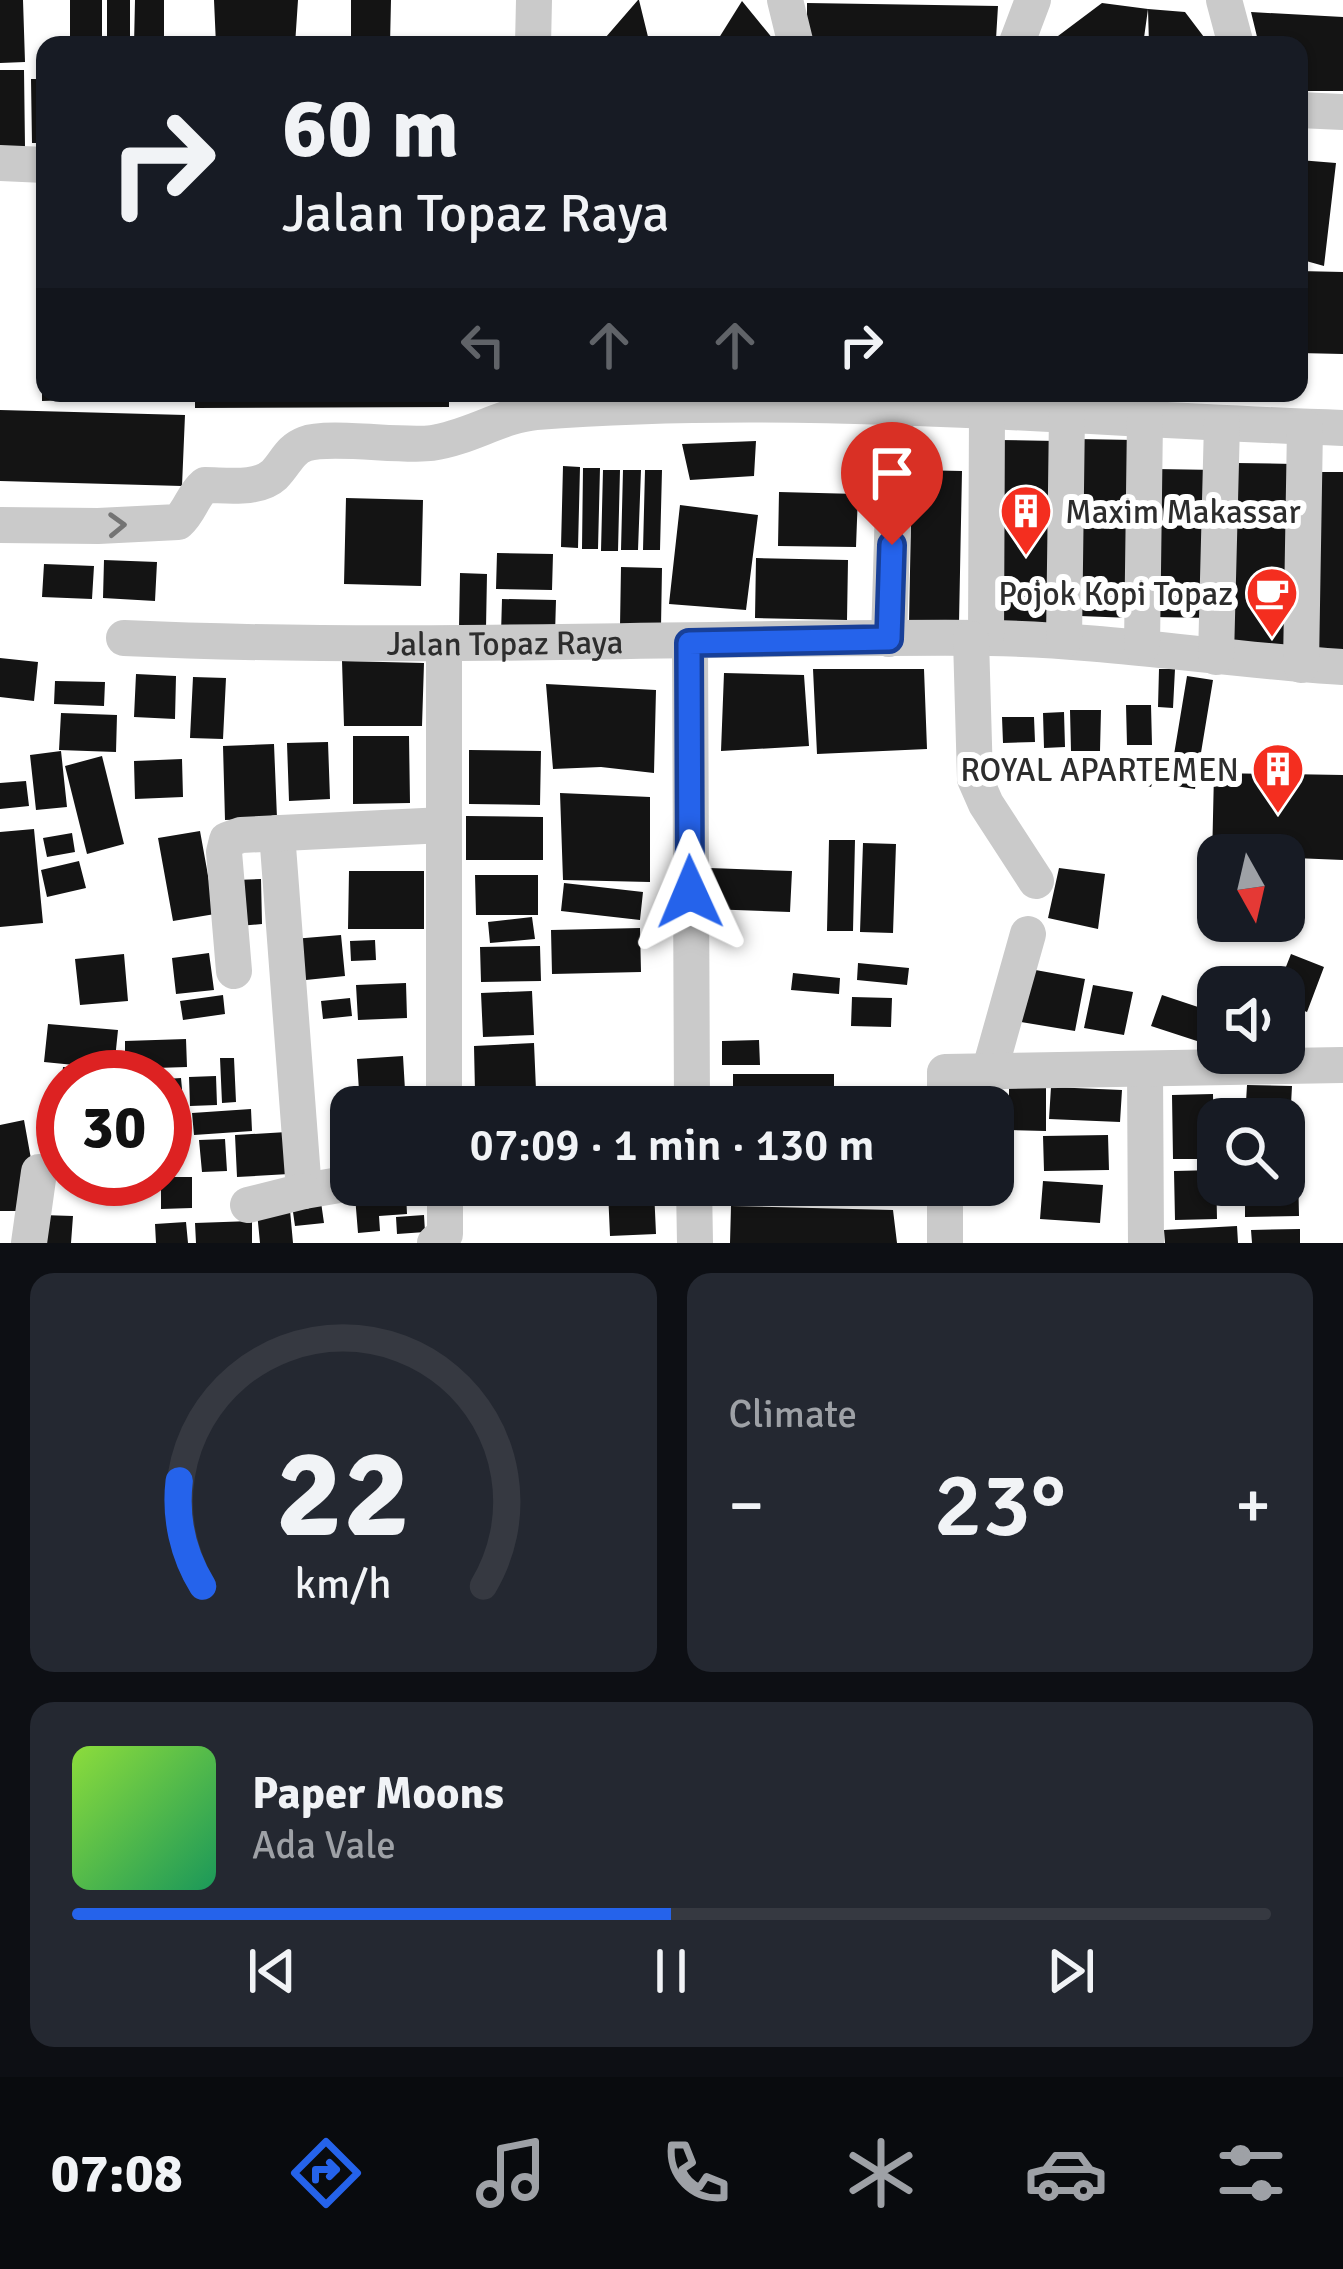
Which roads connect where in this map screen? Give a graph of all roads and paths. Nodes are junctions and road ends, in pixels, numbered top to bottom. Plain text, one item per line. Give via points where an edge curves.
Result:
1 (534, 0) edge
2 (785, 0) edge
3 (1033, 0) edge
4 (1224, 0) edge
5 (533, 36) edge
6 (794, 36) edge
7 (1019, 36) edge
8 (1234, 36) edge
9 (1308, 110) edge
10 (1343, 112) edge
11 (0, 163) edge
12 (36, 165) edge
13 (569, 402) edge
14 (816, 402) edge
15 (528, 403) edge
16 (896, 406) junction
17 (986, 413) junction
18 (1067, 414) junction
19 (1145, 418) junction
20 (1222, 423) junction
21 (1305, 427) junction
22 (1343, 428) edge
23 (0, 525) edge
24 (124, 638) dead end
25 (889, 639) junction
26 (978, 639) junction
27 (1064, 640) junction
28 (689, 643) junction
29 (444, 644) junction
30 (1142, 646) junction
31 (1216, 656) junction
32 (1300, 665) junction
33 (1343, 668) edge
34 (445, 824) junction
35 (278, 833) junction
36 (1036, 881) dead end
37 (1028, 934) dead end
38 (234, 971) dead end
39 (1343, 1064) edge
40 (989, 1069) junction
41 (1145, 1070) junction
42 (444, 1086) edge
43 (692, 1086) edge
44 (953, 1086) edge
45 (330, 1187) edge
46 (304, 1191) junction
47 (36, 1193) edge
48 (248, 1205) dead end
49 (445, 1206) edge
50 (694, 1206) edge
51 (945, 1206) edge
52 (29, 1243) edge
53 (435, 1243) edge
54 (695, 1243) edge
55 (945, 1243) edge
56 (1146, 1243) edge

1 - 5 street
2 - 6 street
3 - 7 street
4 - 8 street
9 - 10 street
11 - 12 street
13 - 15 street
14 - 16 street
23 -> 15 street via 178,522 205,485 263,484 310,441 427,444 467,437
16 - 17 street
16 - 25 street
17 - 18 street
17 - 26 street
18 - 19 street
18 - 27 street
19 - 20 street
19 - 30 street
20 - 21 street
20 - 31 street
21 - 22 street
21 - 32 street
24 - 29 street, Jalan Topaz Raya
25 - 26 street, Jalan Topaz Raya
25 - 28 street, Jalan Topaz Raya
26 - 27 street, Jalan Topaz Raya
26 - 36 street via 975,779
27 - 30 street, Jalan Topaz Raya
28 - 29 street, Jalan Topaz Raya
28 - 43 street
29 - 34 street
30 - 31 street, Jalan Topaz Raya
31 - 32 street, Jalan Topaz Raya
32 - 33 street, Jalan Topaz Raya
34 - 35 street
34 - 42 street
35 - 38 street via 232,837 224,845
35 - 46 street
37 - 40 street
39 - 41 street
40 - 41 street
40 - 44 street
41 - 56 street
45 - 46 street
46 - 48 street
47 - 52 street
49 - 53 street via 446,1234
50 - 54 street
51 - 55 street

